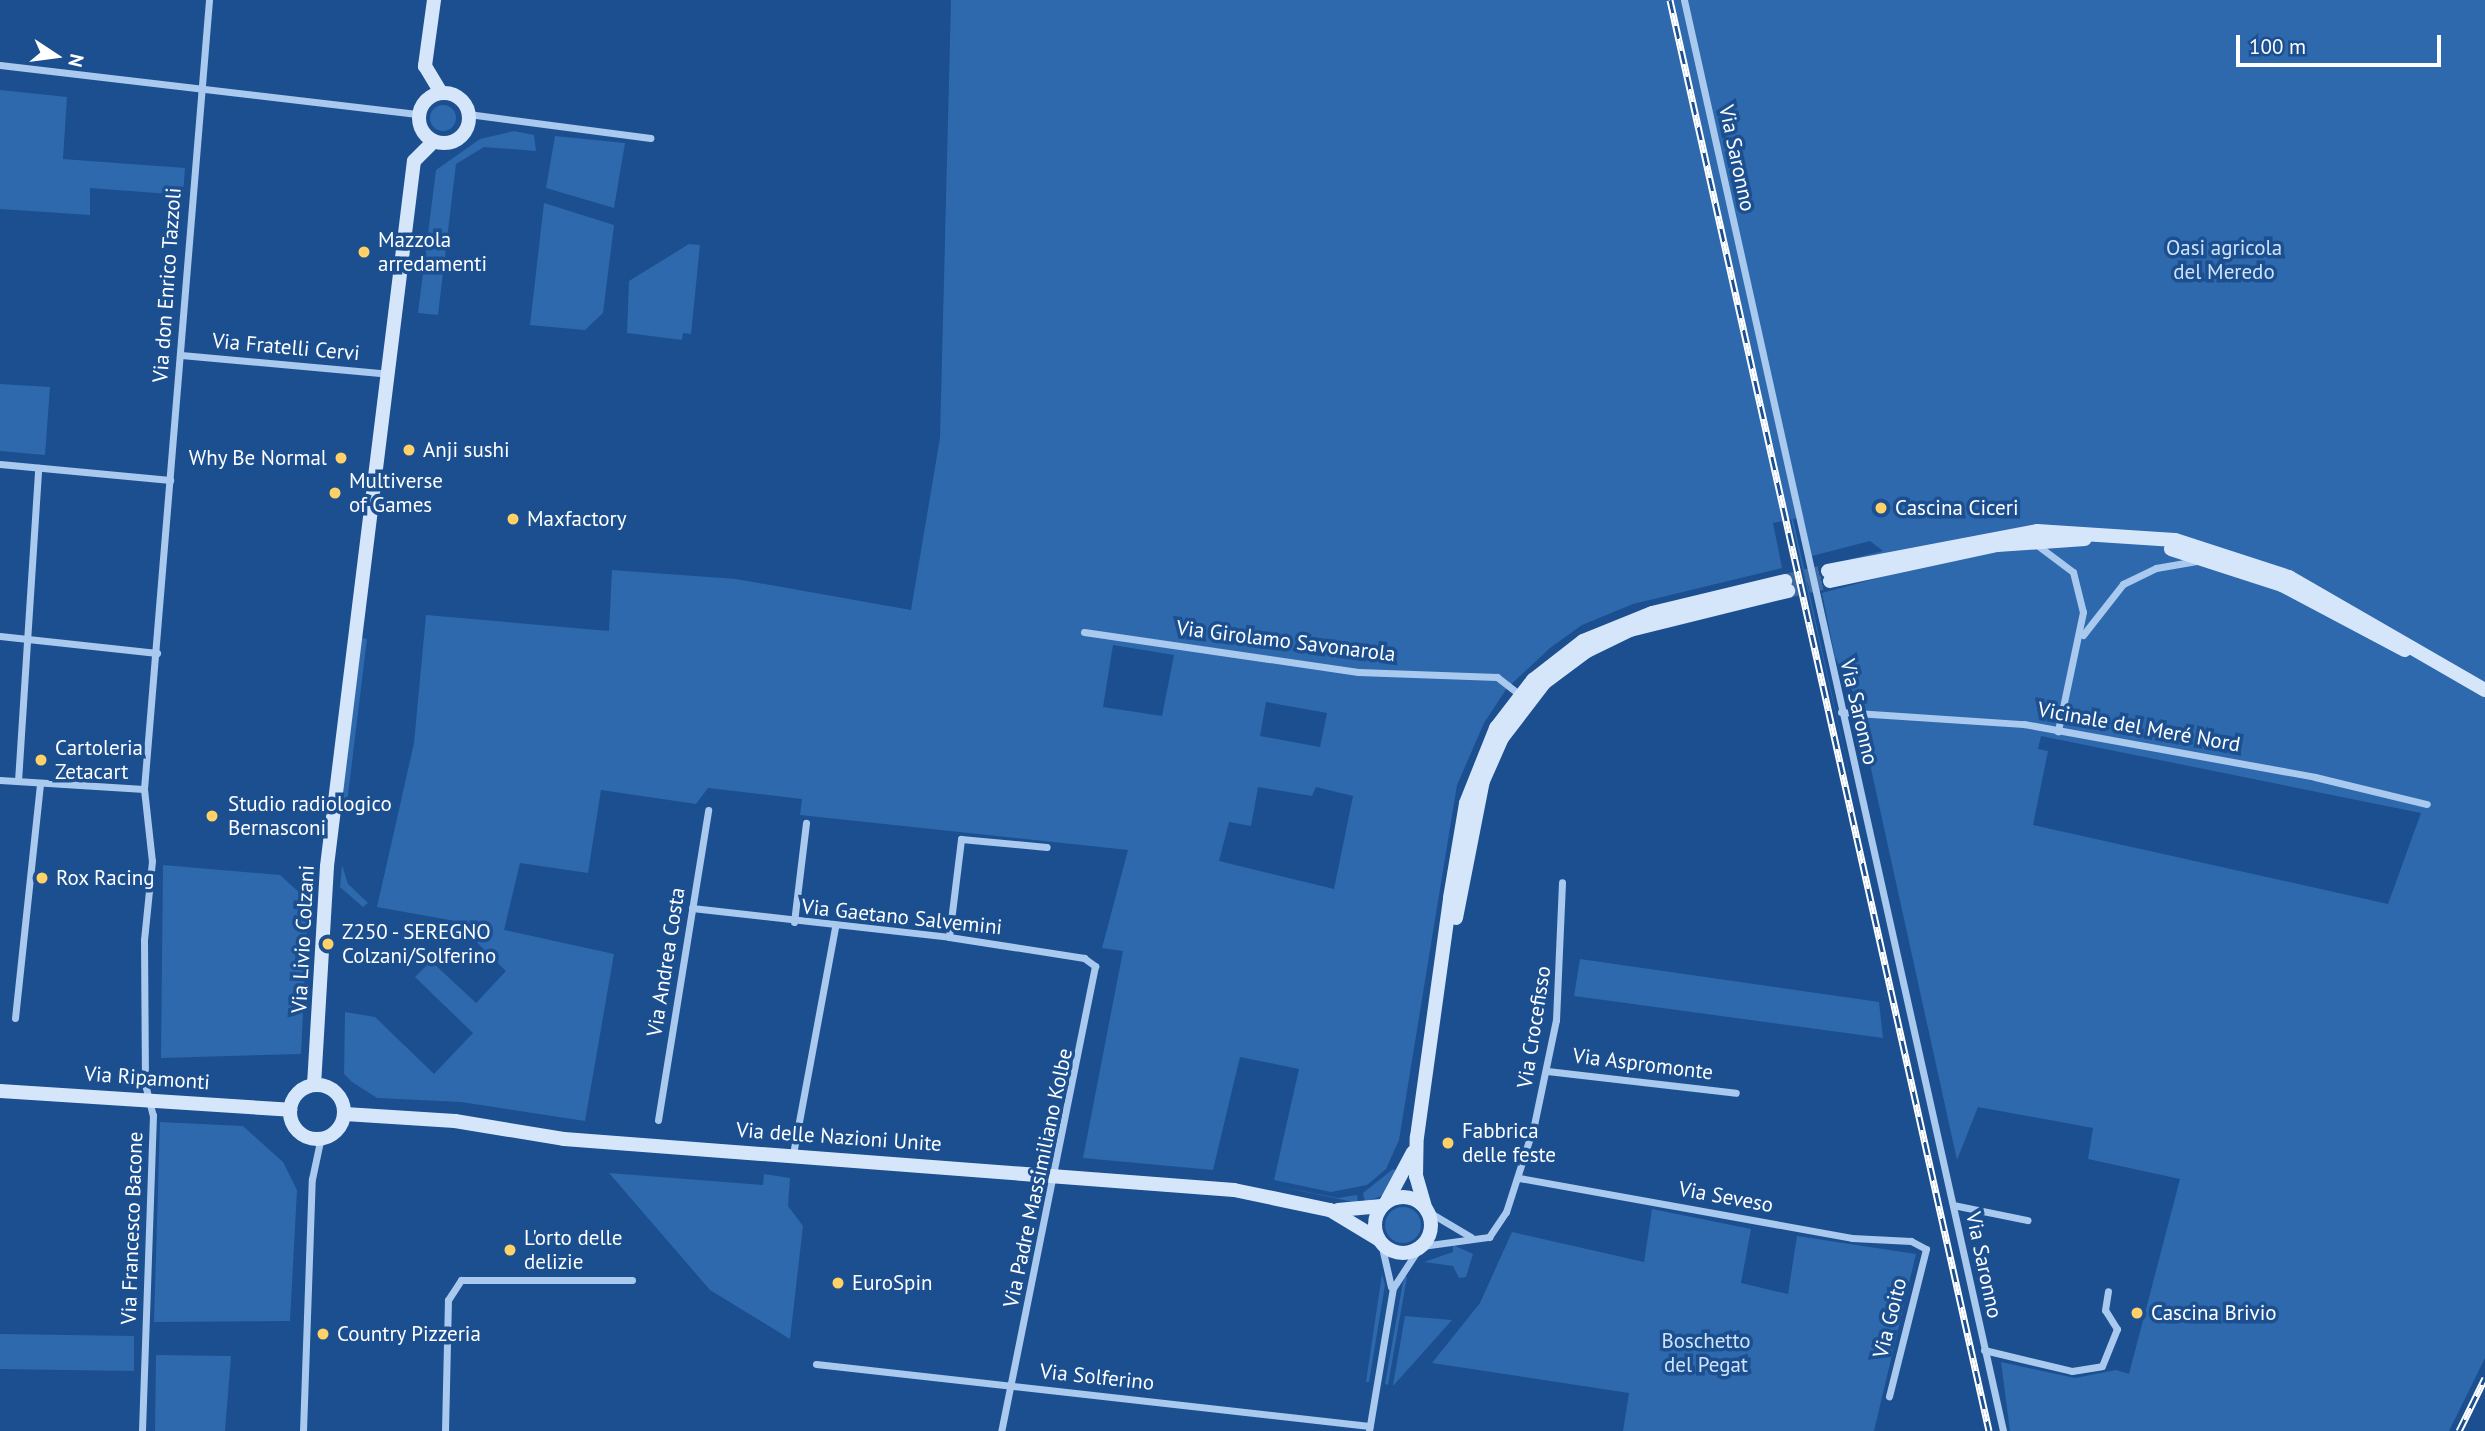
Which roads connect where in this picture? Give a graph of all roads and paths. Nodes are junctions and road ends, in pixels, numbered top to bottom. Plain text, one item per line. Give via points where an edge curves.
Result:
1 (209, 0) edge
2 (433, 0) edge
3 (1684, 0) edge
4 (0, 65) edge
5 (199, 89) junction
6 (441, 93) junction
7 (419, 114) junction
8 (468, 114) junction
9 (650, 138) dead end
10 (434, 141) junction
11 (181, 355) junction
12 (388, 374) junction
13 (0, 464) edge
14 (38, 468) junction
15 (170, 480) junction
16 (2016, 542) junction
17 (2216, 560) junction
18 (1084, 632) dead end
19 (0, 636) edge
20 (27, 639) junction
21 (2080, 645) junction
22 (157, 653) junction
23 (2439, 664) junction
24 (2485, 690) edge
25 (1520, 695) junction
26 (1841, 712) junction
27 (2058, 731) junction
28 (0, 780) edge
29 (18, 781) junction
30 (40, 784) junction
31 (144, 789) junction
32 (2427, 804) dead end
33 (708, 810) dead end
34 (806, 824) dead end
35 (1047, 846) dead end
36 (1562, 882) dead end
37 (692, 908) junction
38 (794, 922) junction
39 (835, 927) junction
40 (949, 937) junction
41 (1447, 946) junction
42 (1098, 976) joint
43 (15, 1018) dead end
44 (1546, 1070) junction
45 (314, 1085) junction
46 (0, 1091) edge
47 (1736, 1093) dead end
48 (147, 1097) junction
49 (290, 1110) junction
50 (345, 1114) junction
51 (658, 1120) dead end
52 (1417, 1137) junction
53 (320, 1140) junction
54 (793, 1154) junction
55 (1058, 1175) junction
56 (1519, 1178) junction
57 (1384, 1204) junction
58 (1953, 1205) junction
59 (1426, 1209) junction
60 (1330, 1210) junction
61 (2028, 1220) dead end
62 (1475, 1239) junction
63 (1380, 1241) junction
64 (1420, 1247) junction
65 (1926, 1249) joint
66 (632, 1280) dead end
67 (2108, 1291) dead end
68 (1391, 1298) junction
69 (1984, 1350) junction
70 (816, 1364) dead end
71 (1012, 1386) junction
72 (1889, 1396) dead end
73 (1369, 1428) edge
74 (142, 1431) edge
75 (303, 1431) edge
76 (445, 1431) edge
77 (1001, 1431) edge
78 (2003, 1431) edge

1 - 5 street, Via don Enrico Tazzoli
2 - 6 street via 425,66
3 - 26 street, Via Saronno
4 - 5 street
5 - 7 street
5 - 11 street, Via don Enrico Tazzoli
6 - 7 street via 426,100
6 - 8 street via 461,100
7 - 10 street via 422,131
8 - 9 street
8 - 10 street via 459,138
10 - 12 street, Via Livio Colzani via 414,161
11 - 12 street, Via Fratelli Cervi
11 - 15 street, Via don Enrico Tazzoli
12 - 45 street, Via Livio Colzani via 327,866
13 - 14 street
14 - 15 street
14 - 20 street
15 - 22 street, Via don Enrico Tazzoli
16 - 17 street via 2123,541
16 - 21 street via 2046,548 2073,572 2083,612
16 - 23 street via 1829,577 2003,534 2142,534 2216,550 2289,577
17 - 21 street via 2135,576 2098,610
17 - 23 street via 2282,585
18 - 25 street, Via Girolamo Savonarola via 1358,672 1497,677
19 - 20 street
20 - 22 street
20 - 29 street
21 - 27 street
22 - 31 street, Via Francesco Bacone
23 - 24 street
25 - 41 street via 1474,775
25 - 41 street via 1553,662 1616,624 1786,586 1630,630 1587,650 1544,683 1502,738 1483,781
26 - 27 street, Vicinale del Meré Nord via 1945,715
26 - 58 street, Via Saronno
27 - 32 street, Vicinale del Meré Nord via 2315,777
28 - 29 street
29 - 30 street
30 - 31 street
30 - 43 street
31 - 48 street, Via Francesco Bacone via 152,861 144,940
33 - 37 street, Via Andrea Costa
34 - 38 street
35 - 40 street via 961,839
36 - 44 street, Via Crocefisso via 1563,964
37 - 38 street, Via Gaetano Salvemini
37 - 51 street, Via Andrea Costa
38 - 39 street, Via Gaetano Salvemini
39 - 40 street, Via Gaetano Salvemini
39 - 54 street
40 - 42 street, Via Gaetano Salvemini via 1084,958
41 - 52 street
42 - 55 street, Via Padre Massimiliano Kolbe
44 - 47 street, Via Aspromonte
44 - 56 street, Via Crocefisso
45 - 49 street via 297,1093
45 - 50 street via 340,1096
46 - 48 street, Via Ripamonti
48 - 49 street, Via Ripamonti
48 - 74 street, Via Francesco Bacone via 153,1115
49 - 53 street via 301,1135
50 - 53 street via 337,1132
50 - 54 street, Via delle Nazioni Unite via 455,1121 565,1139
52 - 57 street via 1405,1173
52 - 59 street via 1416,1176
53 - 75 street via 312,1179
54 - 55 street, Via delle Nazioni Unite
55 - 60 street, Via delle Nazioni Unite via 1234,1190
55 - 71 street, Via Padre Massimiliano Kolbe
56 - 62 street, Via Crocefisso via 1499,1228
56 - 65 street, Via Seveso via 1852,1238 1911,1241
57 - 59 street via 1408,1197
57 - 60 street
57 - 63 street via 1375,1220
58 - 61 street
58 - 69 street, Via Saronno
59 - 62 street
59 - 64 street via 1431,1227
60 - 63 street
62 - 64 street, Via Crocefisso
63 - 64 street via 1398,1253
63 - 68 street
64 - 68 street via 1400,1271
65 - 72 street, Via Goito
66 - 76 street via 461,1280 447,1300
67 - 69 street via 2105,1310 2117,1329 2102,1366 2072,1371
68 - 73 street
69 - 78 street, Via Saronno
70 - 71 street, Via Solferino
71 - 73 street, Via Solferino
71 - 77 street, Via Padre Massimiliano Kolbe

